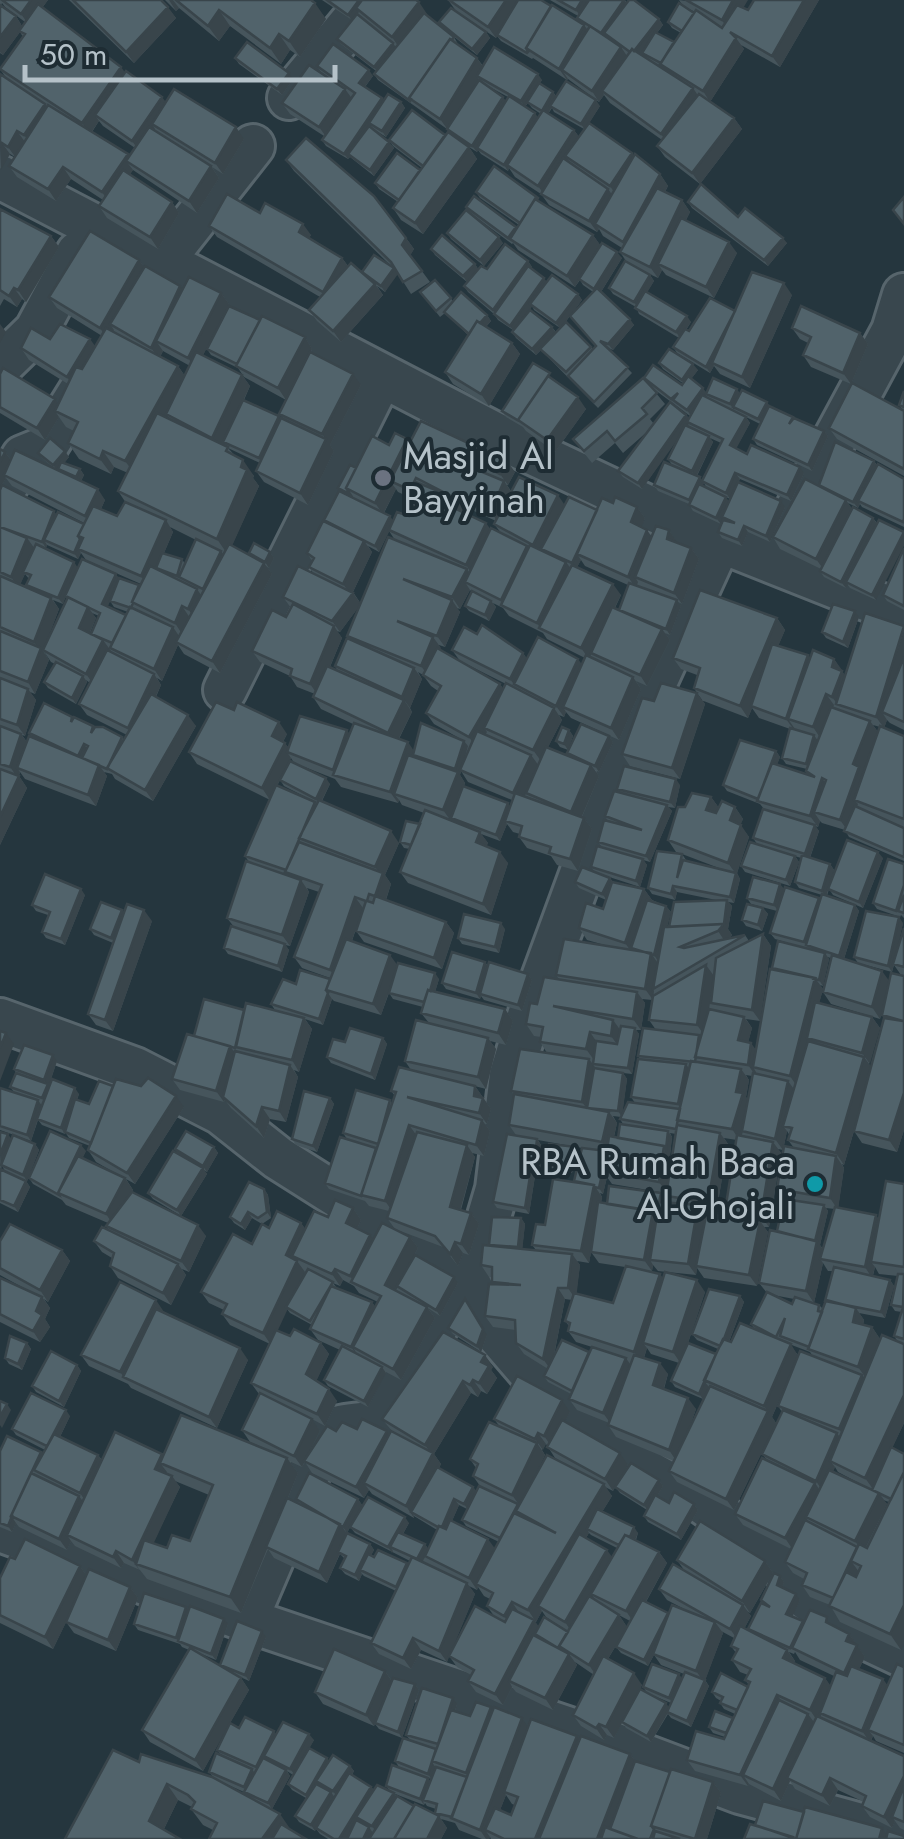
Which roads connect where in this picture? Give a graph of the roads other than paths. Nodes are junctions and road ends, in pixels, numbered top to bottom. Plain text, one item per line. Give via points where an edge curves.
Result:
1 (370, 0) edge
2 (289, 98) edge
3 (253, 146) dead end
4 (0, 177) edge
5 (92, 226) junction
6 (158, 261) junction
7 (904, 295) edge
8 (896, 343) edge
9 (0, 366) edge
10 (381, 376) junction
11 (0, 496) edge
12 (720, 542) junction
13 (770, 560) junction
14 (904, 614) edge
15 (225, 690) dead end
16 (0, 1020) edge
17 (466, 1277) junction
18 (0, 1530) edge
19 (246, 1620) junction
20 (904, 1656) edge
21 (904, 1837) edge

1 - 2 street
3 - 6 street
4 - 5 street
5 - 6 street
5 - 9 street via 36,331
6 - 10 street
6 - 11 street via 45,448 22,456
7 - 8 street
8 - 13 street
10 - 12 street
10 - 15 street
12 - 13 street
12 - 17 street via 637,722 529,1016 511,1075 497,1189
13 - 14 street
16 - 17 street via 134,1070 221,1113 278,1158
17 - 19 street via 384,1417 325,1435
17 - 20 street via 486,1322 536,1378 650,1474 701,1501 769,1551 808,1599
18 - 19 street
19 - 21 street via 740,1792

